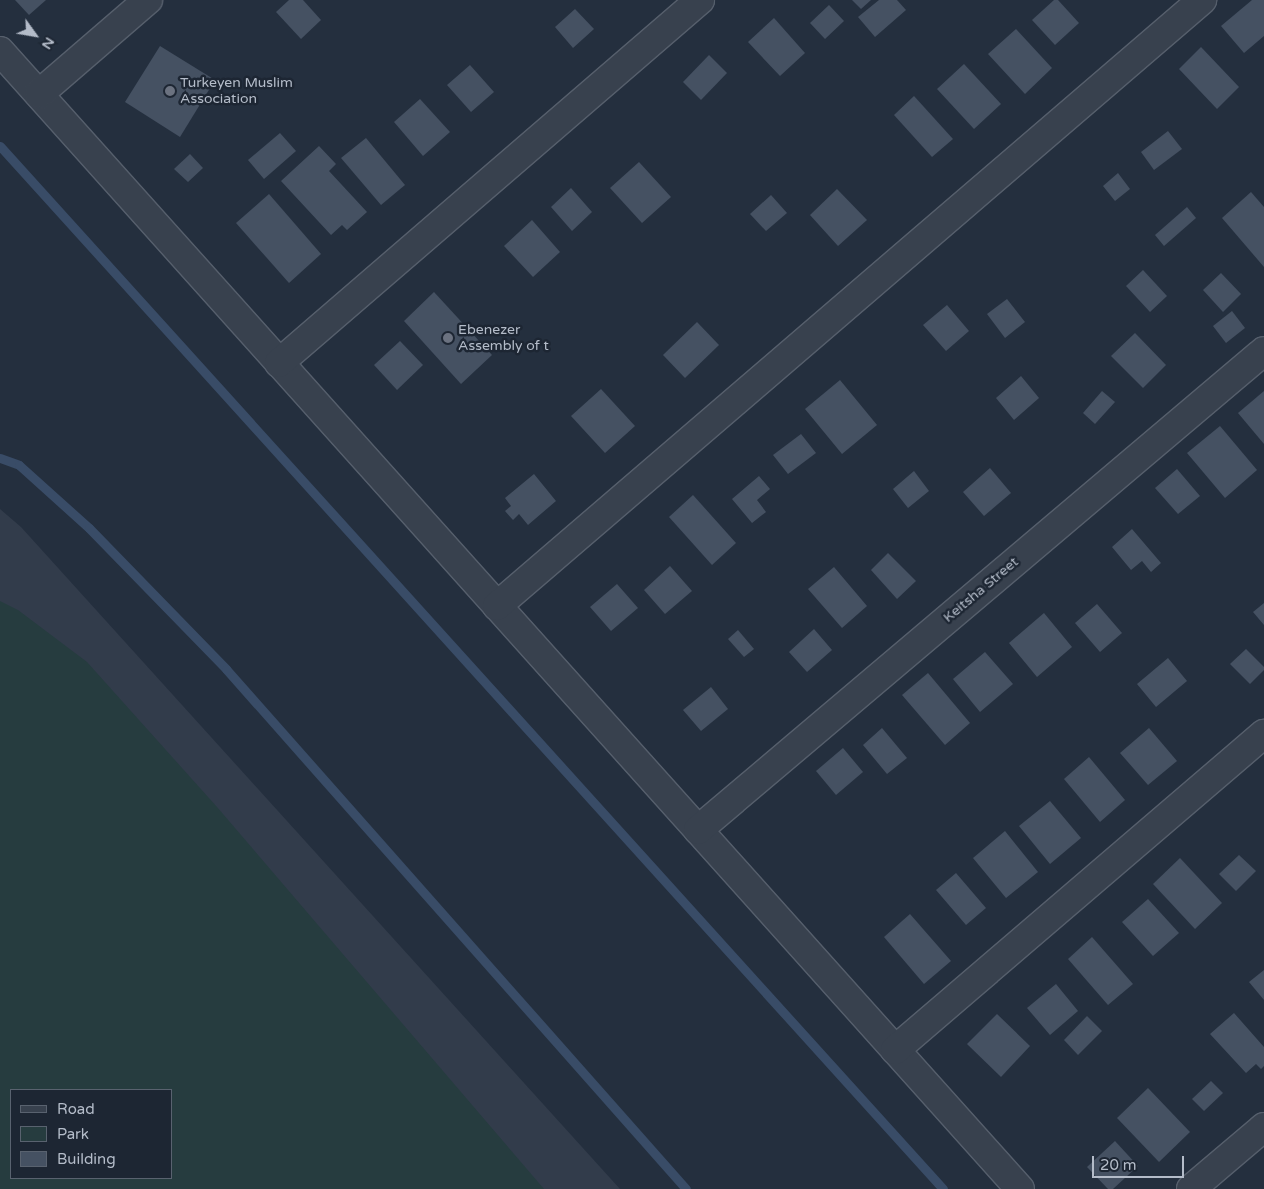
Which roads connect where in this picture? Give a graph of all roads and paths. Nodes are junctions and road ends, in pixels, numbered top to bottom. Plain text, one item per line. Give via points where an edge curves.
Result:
1 (148, 0) edge
2 (700, 0) edge
3 (1202, 0) edge
4 (0, 51) edge
5 (38, 94) junction
6 (1264, 351) edge
7 (279, 363) junction
8 (497, 606) junction
9 (1264, 734) edge
10 (698, 830) junction
11 (895, 1050) junction
12 (1264, 1127) edge
13 (1020, 1189) edge
14 (1192, 1189) edge

1 - 5 street
2 - 7 street
3 - 8 street
4 - 5 street
5 - 7 street
6 - 10 street, Keitsha Street
7 - 8 street
8 - 10 street
9 - 11 street
10 - 11 street
11 - 13 street
12 - 14 street

